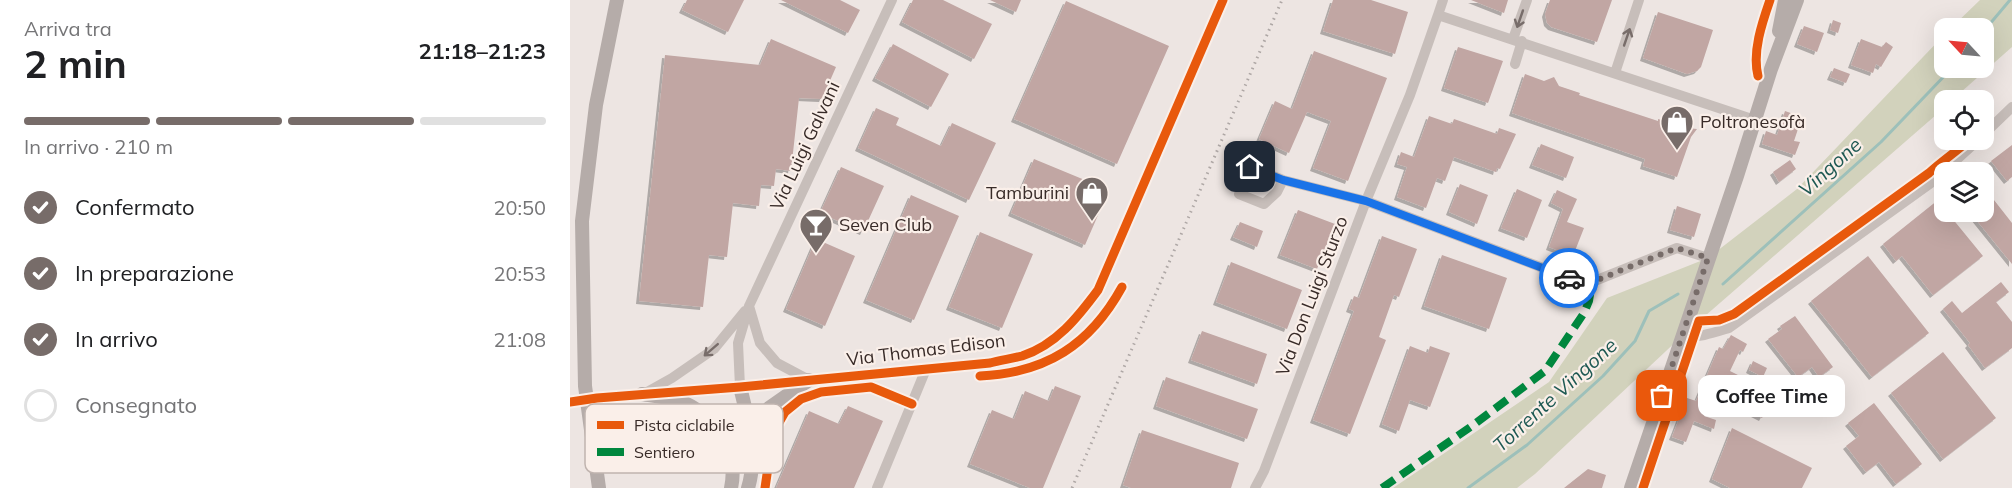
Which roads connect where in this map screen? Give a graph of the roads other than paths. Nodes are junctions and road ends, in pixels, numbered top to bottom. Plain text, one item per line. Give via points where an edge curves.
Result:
1 (617, 0) edge
2 (892, 0) edge
3 (1222, 0) edge
4 (1443, 0) edge
5 (1527, 0) edge
6 (1639, 0) edge
7 (1785, 0) edge
8 (1797, 0) edge
9 (1438, 15) junction
10 (1518, 40) junction
11 (1515, 64) dead end
12 (1771, 69) junction
13 (1615, 73) junction
14 (2012, 107) edge
15 (1755, 120) junction
16 (1994, 124) edge
17 (1967, 150) edge
18 (1283, 180) dead end
19 (1366, 201) junction
20 (1707, 262) junction
21 (749, 306) junction
22 (1684, 330) junction
23 (926, 369) junction
24 (809, 380) junction
25 (741, 391) junction
26 (642, 394) junction
27 (597, 398) tunnel mouth
28 (587, 404) edge
29 (686, 404) edge
30 (742, 404) edge
31 (744, 404) edge
32 (775, 404) edge
33 (731, 473) edge
34 (741, 473) edge
35 (751, 473) edge
36 (598, 481) edge
37 (604, 488) edge
38 (730, 488) edge
39 (735, 488) edge
40 (748, 488) edge
41 (877, 488) edge
42 (1255, 488) edge
43 (1630, 488) edge

1 - 28 main road via 596,105 582,221
2 - 21 street, Via Luigi Galvani
3 - 23 street, Via Thomas Edison via 1098,290 1076,320 1051,341 1023,355 990,363
4 - 9 street, Via Don Luigi Sturzo
5 -> 10 street
13 -> 6 street
7 - 12 main road
8 - 12 main road
9 - 10 street
9 - 19 street, Via Don Luigi Sturzo
10 - 11 street
10 - 13 street
12 - 15 main road
13 - 15 street
14 - 16 street
15 - 20 main road
17 - 22 street via 1931,183 1728,328 1693,337
18 - 19 street
19 - 20 street via 1575,280 1592,282 1677,248
19 - 42 street, Via Don Luigi Sturzo
20 - 22 main road
21 - 24 street via 760,344 777,363
21 - 25 street, Via Luigi Galvani via 738,343
21 -> 26 street, Via Luigi Galvani via 714,350
22 - 43 main road
23 - 24 street, Via Thomas Edison
23 - 41 street, Via Thomas Edison
24 - 25 street, Via Thomas Edison
24 - 32 main road
25 - 26 street, Via Thomas Edison
25 - 30 main road
25 - 31 main road
26 - 27 street, Via Thomas Edison
26 - 29 main road
33 - 38 main road
34 - 39 main road
35 - 40 main road
36 - 37 main road

